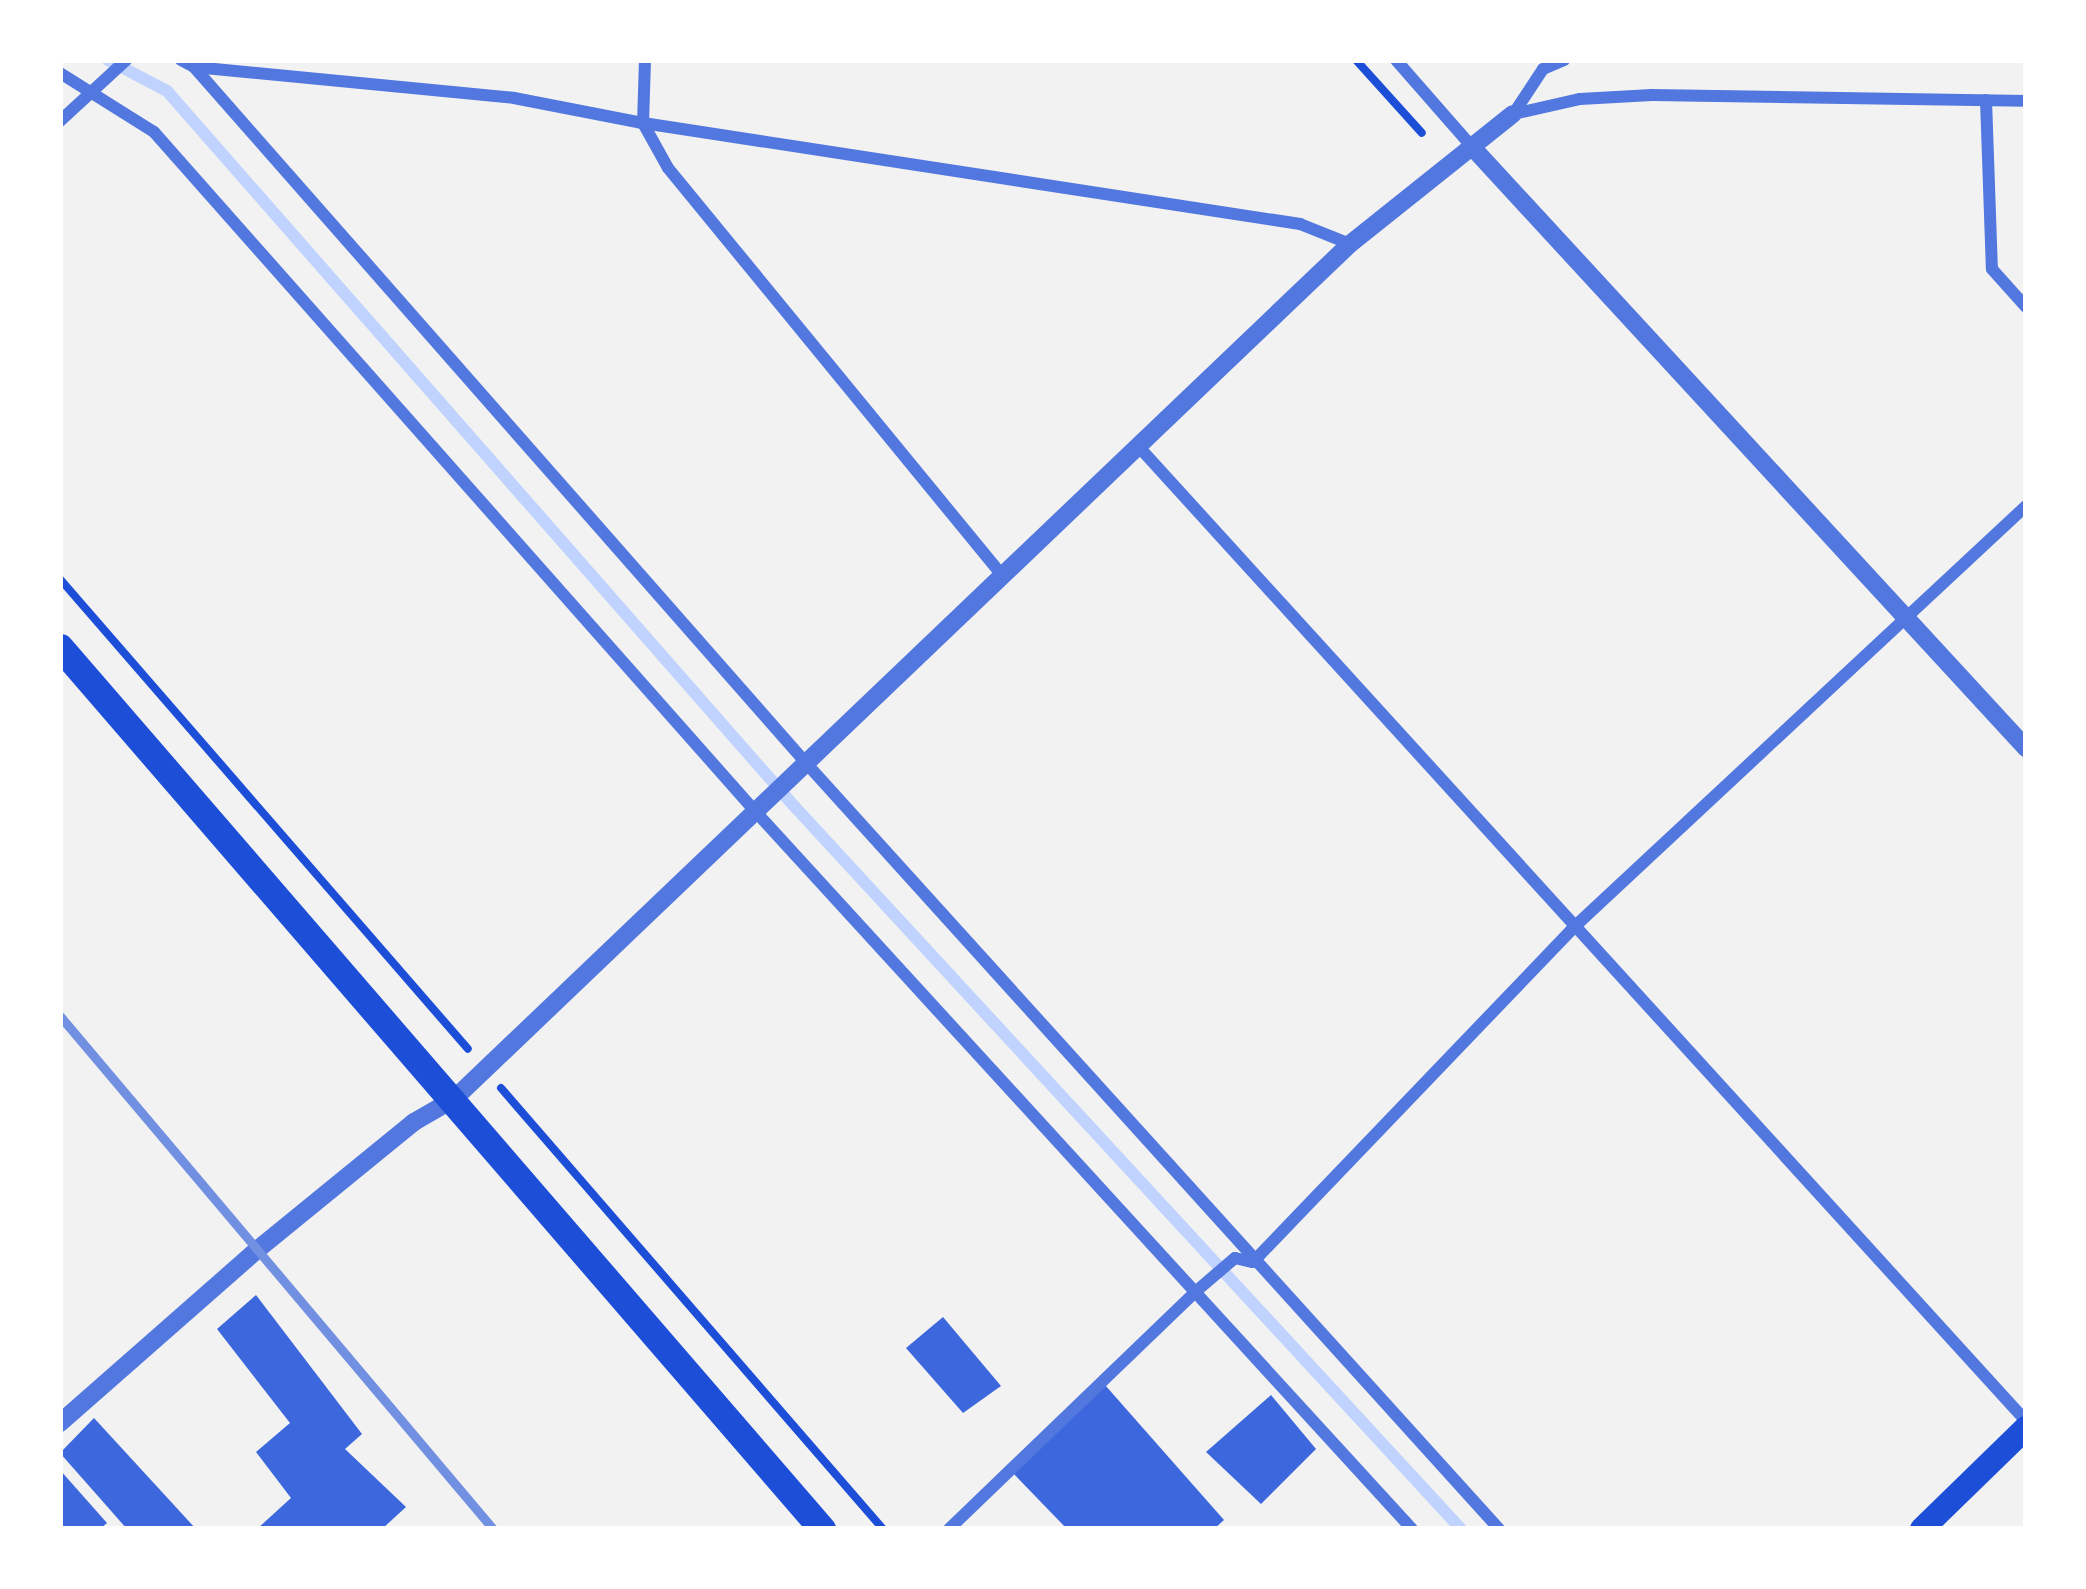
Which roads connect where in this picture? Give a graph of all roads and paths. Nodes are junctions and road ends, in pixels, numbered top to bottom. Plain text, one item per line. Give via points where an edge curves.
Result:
1 (126, 60) edge
2 (645, 60) edge
3 (1396, 60) edge
4 (1564, 60) edge
5 (188, 64) edge
6 (60, 73) edge
7 (92, 91) junction
8 (1986, 100) junction
9 (2026, 101) edge
10 (1513, 114) junction
11 (60, 121) edge
12 (643, 123) junction
13 (1474, 149) junction
14 (1350, 244) junction
15 (2026, 307) edge
16 (1138, 447) junction
17 (2026, 506) edge
18 (1001, 574) junction
19 (1905, 618) junction
20 (60, 646) edge
21 (2026, 748) edge
22 (799, 769) junction
23 (761, 805) junction
24 (1572, 928) junction
25 (454, 1099) junction
26 (1253, 1262) junction
27 (1194, 1293) junction
28 (60, 1423) edge
29 (2026, 1425) edge
30 (822, 1529) edge
31 (949, 1529) edge
32 (1412, 1529) edge
33 (1498, 1529) edge
34 (1922, 1529) edge

1 - 7 street
2 - 12 street
3 - 13 street
4 - 10 street via 1543,69
5 - 12 street via 514,98
5 - 22 street
6 - 7 street
7 - 11 street
7 - 23 street via 154,132
8 - 9 street
8 - 10 street via 1652,95
8 - 15 street via 1992,269
10 - 13 street
12 - 14 street via 1300,224
12 - 18 street via 668,168
13 - 14 street
13 - 19 street
14 - 16 street
16 - 18 street
16 - 24 street
17 - 19 street
18 - 22 street
19 - 21 street
19 - 24 street
20 - 25 highway
22 - 23 street
22 - 26 street
23 - 25 street
23 - 27 street
24 - 26 street
24 - 29 street
25 - 28 street via 275,1236
25 - 30 highway
26 - 27 street via 1235,1258
26 - 33 street
27 - 31 street
27 - 32 street
29 - 34 main road

